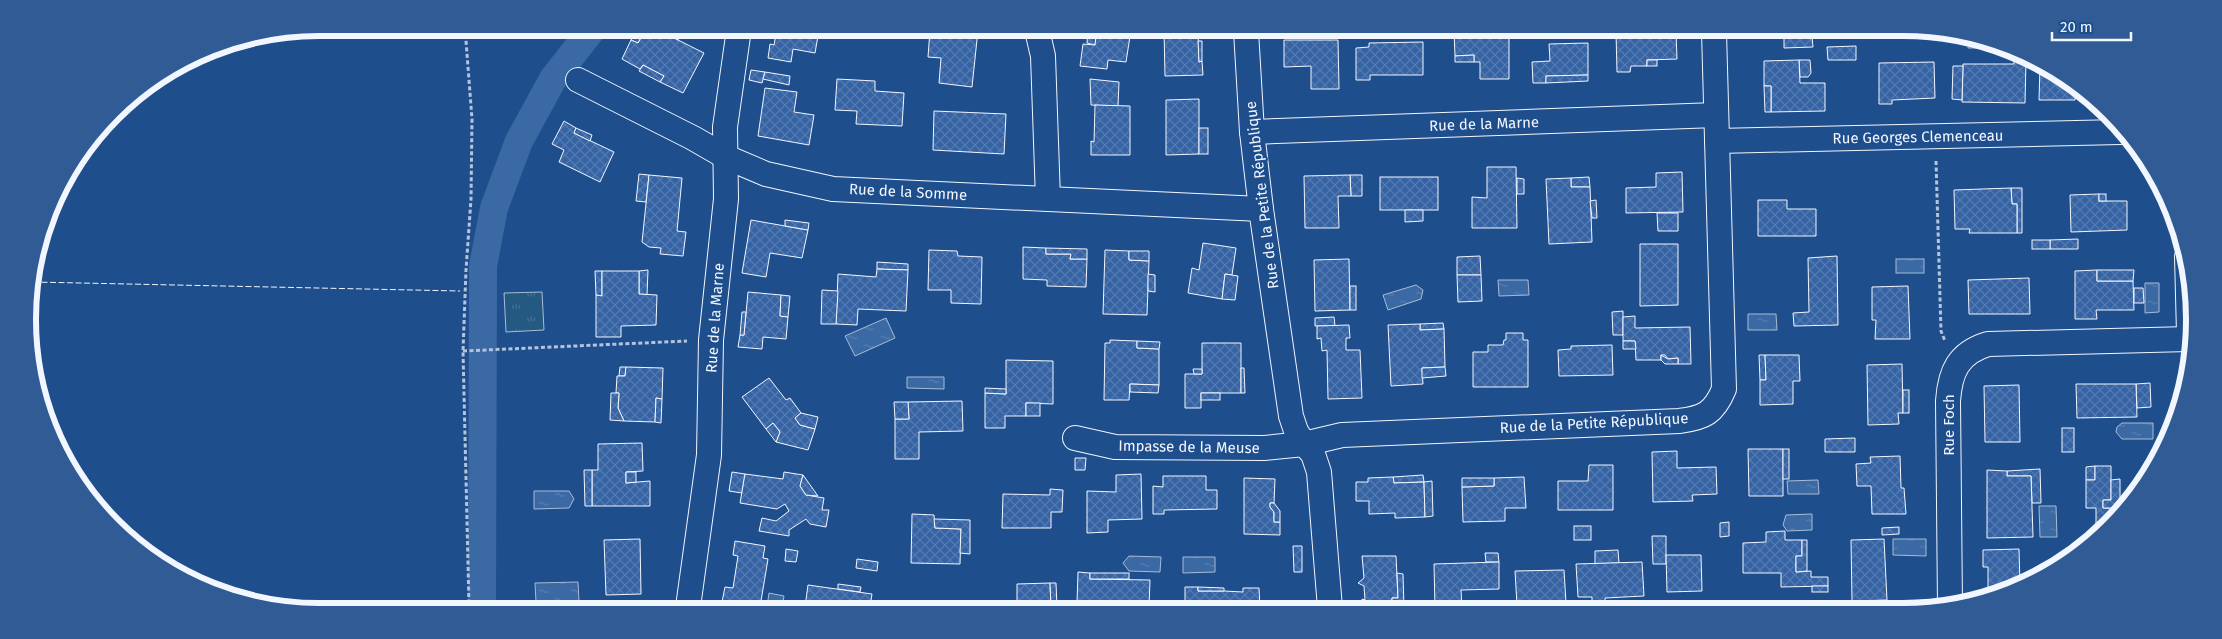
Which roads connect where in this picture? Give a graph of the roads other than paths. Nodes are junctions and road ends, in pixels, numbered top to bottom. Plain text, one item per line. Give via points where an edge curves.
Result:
1 (739, 36) edge
2 (1038, 36) edge
3 (1246, 36) edge
4 (1714, 36) edge
5 (578, 80) dead end
6 (1716, 115) junction
7 (1252, 132) junction
8 (2114, 132) edge
9 (1717, 141) junction
10 (726, 157) junction
11 (1048, 199) junction
12 (1261, 208) junction
13 (2185, 339) edge
14 (1075, 438) dead end
15 (1304, 444) junction
16 (1950, 598) edge
17 (689, 603) edge
18 (1330, 603) edge

1 - 10 street, Rue de la Marne via 725,127
2 - 11 street via 1043,56
3 - 7 street, Rue de la Petite République
4 - 6 street, Rue de la Petite République
5 - 10 street, Rue de la Somme
6 - 7 street, Rue de la Marne
6 - 9 street, Rue de la Petite République
7 - 12 street, Rue de la Petite République
8 - 9 street, Rue Georges Clemenceau
9 - 15 street, Rue de la Petite République via 1724,389 1718,404 1708,413 1679,421 1342,434
10 - 11 street, Rue de la Somme via 766,174 833,189
10 - 17 street, Rue de la Marne via 726,199 710,340 709,455
11 - 12 street, Rue de la Somme
12 - 15 street, Rue de la Petite République via 1291,416
13 - 16 street, Rue Foch via 1988,344 1969,353 1956,367 1949,382 1948,401
14 - 15 street, Impasse de la Meuse via 1115,447 1264,448
15 - 18 street, Rue de la Petite République via 1313,454 1319,472

